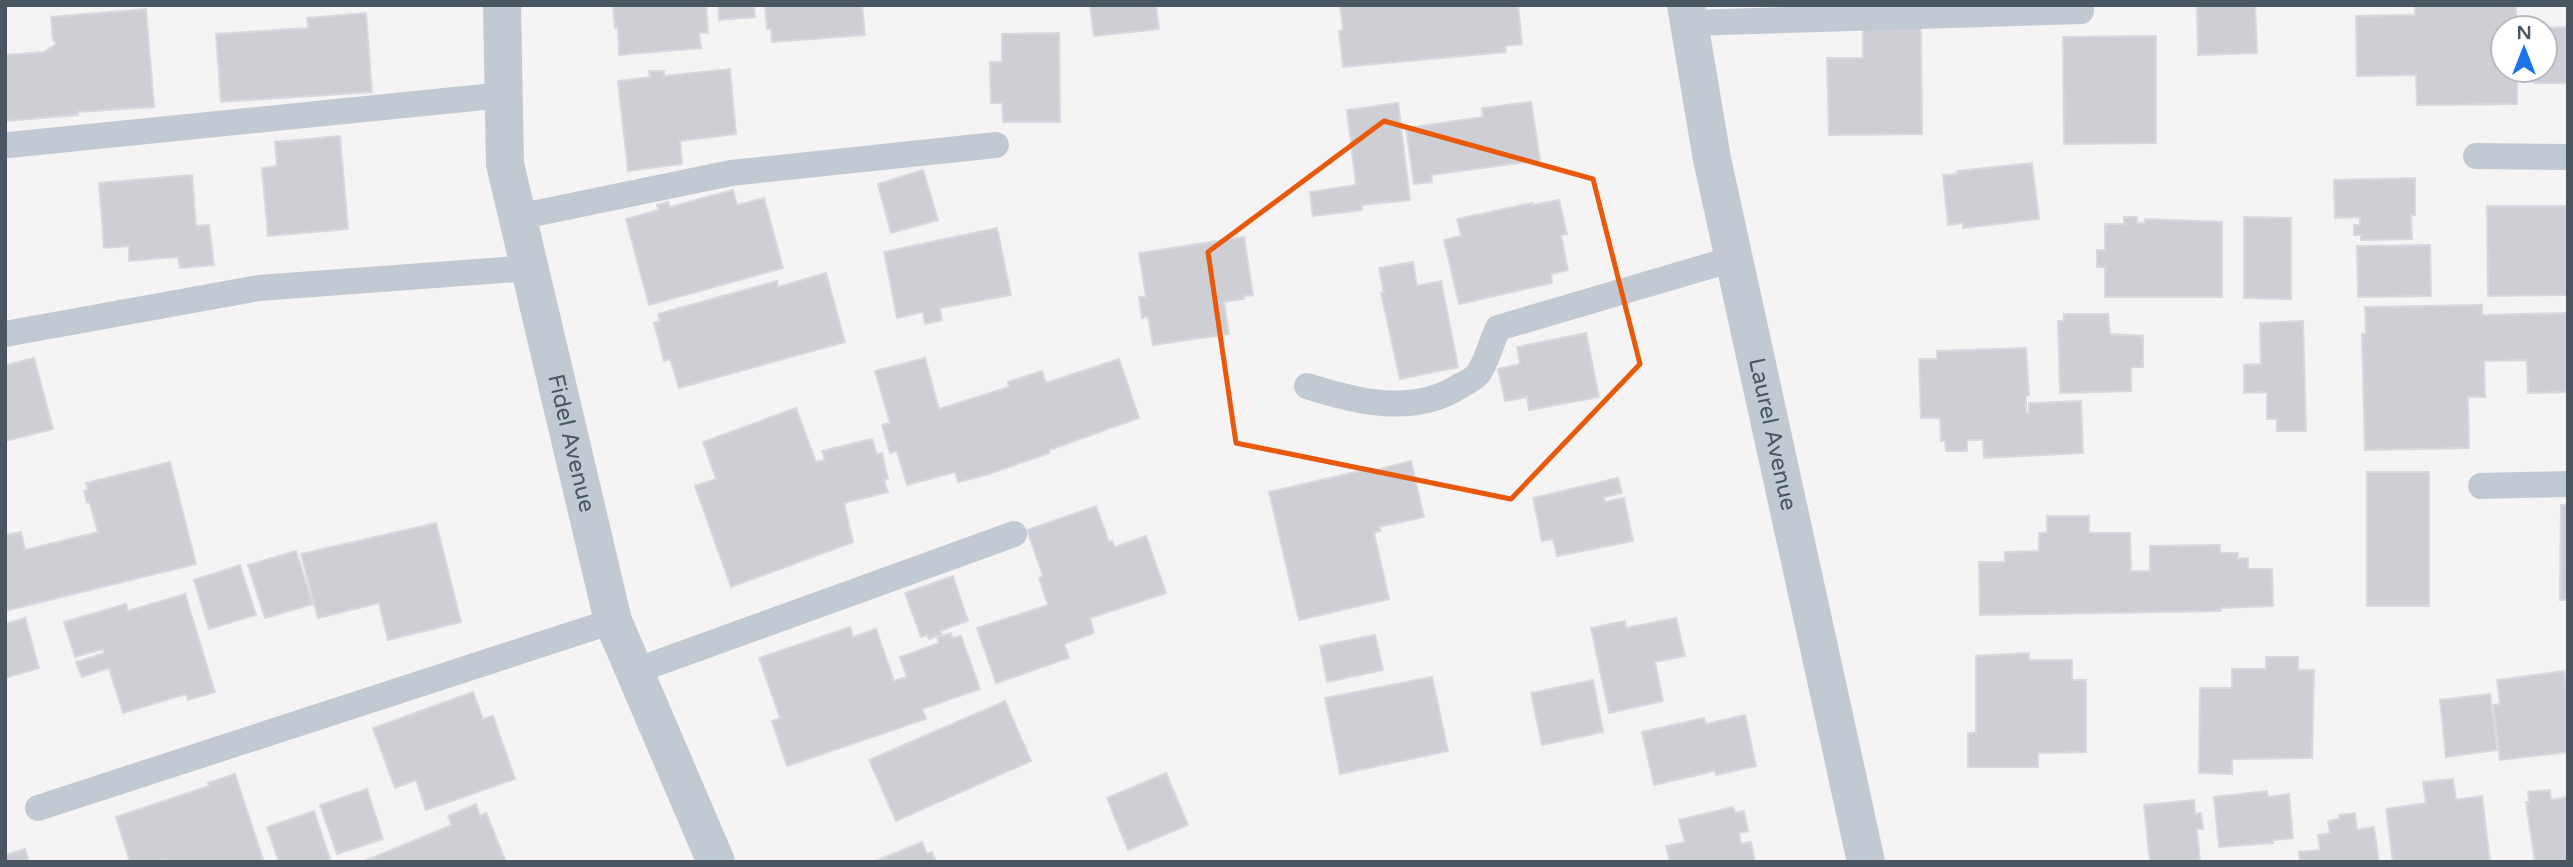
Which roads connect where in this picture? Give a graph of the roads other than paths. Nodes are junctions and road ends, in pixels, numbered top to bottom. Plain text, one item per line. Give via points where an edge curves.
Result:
1 (502, 5) edge
2 (2081, 11) dead end
3 (1688, 14) edge
4 (504, 95) junction
5 (9, 145) dead end
6 (996, 145) dead end
7 (2476, 156) dead end
8 (2568, 157) edge
9 (518, 217) junction
10 (1733, 259) junction
11 (530, 268) junction
12 (5, 334) edge
13 (1307, 386) dead end
14 (2568, 484) edge
15 (2481, 486) dead end
16 (1014, 534) dead end
17 (613, 621) junction
18 (635, 671) junction
19 (38, 808) dead end
20 (712, 860) edge
21 (1866, 862) edge

1 - 4 street, Fidel Avenue
2 - 3 lane
3 - 10 street, Laurel Avenue
4 - 5 lane
4 - 9 street, Fidel Avenue via 505,164
6 - 9 lane via 731,173
7 - 8 lane
9 - 11 street, Fidel Avenue
10 - 13 lane via 1498,328 1477,376 1444,397 1401,404 1341,397
10 - 21 street, Laurel Avenue
11 - 12 lane via 259,288
11 - 17 street, Fidel Avenue
14 - 15 lane
16 - 18 lane
17 - 18 street, Fidel Avenue
17 - 19 lane
18 - 20 street, Fidel Avenue

